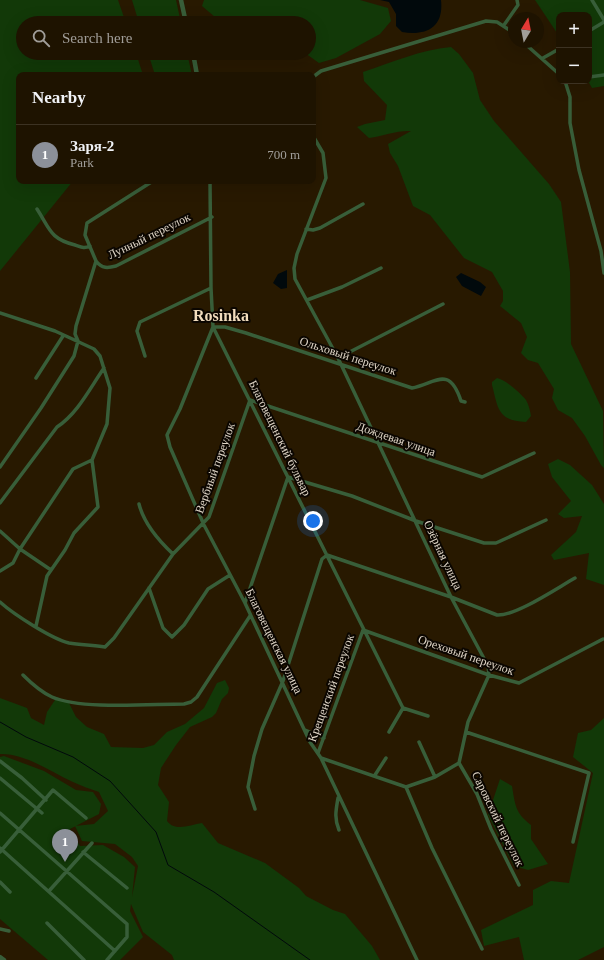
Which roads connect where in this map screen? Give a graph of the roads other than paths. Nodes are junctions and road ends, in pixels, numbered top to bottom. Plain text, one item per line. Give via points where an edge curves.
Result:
1 (181, 0) edge
2 (517, 0) edge
3 (592, 0) edge
4 (184, 16) edge
5 (604, 21) edge
6 (504, 25) junction
7 (508, 28) edge
8 (592, 29) edge
9 (530, 48) edge
10 (556, 50) edge
11 (542, 58) junction
12 (194, 60) edge
13 (556, 71) edge
14 (196, 72) edge
15 (316, 75) edge
16 (604, 75) edge
17 (592, 77) edge
18 (567, 84) edge
19 (316, 141) edge
20 (148, 184) edge
21 (210, 184) edge
22 (363, 204) dead end
23 (37, 209) dead end
24 (212, 217) junction
25 (306, 229) junction
26 (90, 246) junction
27 (602, 251) edge
28 (96, 261) junction
29 (381, 268) dead end
30 (604, 273) edge
31 (211, 288) junction
32 (307, 300) junction
33 (444, 304) dead end
34 (0, 313) edge
35 (214, 327) junction
36 (63, 336) junction
37 (78, 341) junction
38 (145, 356) dead end
39 (338, 358) junction
40 (340, 364) junction
41 (104, 368) junction
42 (36, 378) dead end
43 (250, 400) junction
44 (465, 402) dead end
45 (377, 443) junction
46 (534, 454) dead end
47 (92, 460) junction
48 (0, 467) edge
49 (288, 478) junction
50 (0, 503) edge
51 (139, 504) dead end
52 (546, 520) dead end
53 (416, 521) junction
54 (204, 524) junction
55 (0, 531) edge
56 (20, 549) junction
57 (173, 554) junction
58 (327, 555) junction
59 (51, 570) junction
60 (0, 571) edge
61 (230, 575) junction
62 (575, 578) dead end
63 (149, 587) junction
64 (451, 596) junction
65 (0, 602) edge
66 (245, 603) junction
67 (250, 616) junction
68 (36, 626) junction
69 (363, 630) junction
70 (603, 639) edge
71 (489, 675) junction
72 (22, 676) dead end
73 (283, 681) junction
74 (403, 708) junction
75 (428, 716) dead end
76 (305, 730) junction
77 (389, 732) dead end
78 (466, 732) junction
79 (324, 738) junction
80 (419, 742) dead end
81 (318, 753) junction
82 (320, 758) junction
83 (386, 758) dead end
84 (0, 762) edge
85 (459, 763) junction
86 (375, 775) junction
87 (435, 777) junction
88 (0, 778) edge
89 (406, 787) junction
90 (338, 797) junction
91 (46, 800) junction
92 (255, 809) dead end
93 (37, 810) junction
94 (0, 813) edge
95 (42, 813) dead end
96 (86, 818) dead end
97 (20, 830) junction
98 (339, 830) dead end
99 (573, 842) dead end
100 (92, 843) dead end
101 (1, 850) edge
102 (84, 852) junction
103 (67, 872) junction
104 (0, 882) edge
105 (519, 884) dead end
106 (127, 888) dead end
107 (49, 891) junction
108 (10, 892) dead end
109 (47, 923) dead end
110 (0, 929) edge
111 (9, 931) dead end
112 (482, 949) dead end
113 (115, 951) junction
114 (0, 957) edge
115 (4, 960) edge
116 (84, 960) edge
117 (107, 960) edge
118 (417, 960) edge

1 - 4 street
2 - 6 street via 518,5
3 - 5 street
5 - 8 street
6 - 7 street
6 - 15 street via 486,21 342,64
9 - 11 street
10 - 11 street
11 - 13 street
12 - 14 street
16 - 17 street
18 - 27 street via 570,97 570,123 579,170
19 - 25 street, Озёрная улица via 323,153 326,178
20 - 26 street via 87,223 85,235
21 - 24 street
22 - 25 street via 320,228
23 - 26 street via 56,238 85,248
24 - 28 street, Лунный переулок via 116,266 104,267
24 - 31 street
25 - 32 street, Озёрная улица via 294,268 295,279
26 - 28 street
27 - 30 street
28 - 37 street via 76,326 75,334
29 - 32 street
31 - 35 street
31 - 38 street via 140,322 137,331
32 - 39 street, Озёрная улица
33 - 39 street
34 - 36 street
35 - 40 street, Ольховый переулок via 225,327 246,333
35 - 43 street, Благовещенский бульвар
35 - 54 street, Благовещенская улица via 167,435 172,455
36 - 37 street
36 - 42 street
37 - 41 street via 100,356
37 - 48 street via 74,356
39 - 40 street, Озёрная улица
40 - 44 street, Ольховый переулок via 412,388 434,379 446,380 453,384 461,401
40 - 45 street, Озёрная улица
41 - 47 street via 110,388 110,407 107,424
41 - 50 street via 80,405 57,427
43 - 45 street, Дождевая улица
43 - 49 street, Благовещенский бульвар
43 - 54 street, Вербный переулок via 209,517
45 - 46 street, Дождевая улица via 482,477
45 - 53 street, Озёрная улица
47 - 56 street via 73,469
47 - 59 street via 98,507 74,533 66,550
49 - 53 street via 352,496
49 - 58 street, Благовещенский бульвар
49 - 66 street
51 - 57 street via 145,521
52 - 53 street via 490,544
53 - 64 street, Озёрная улица
54 - 57 street, Вербный переулок
54 - 61 street, Благовещенская улица
55 - 56 street
56 - 59 street
56 - 60 street via 13,563
57 - 63 street, Вербный переулок
58 - 64 street
58 - 69 street, Благовещенский бульвар
58 - 73 street via 322,559
59 - 68 street via 45,584
61 - 63 street via 208,589 184,625 172,637 163,628
61 - 66 street, Благовещенская улица
62 - 64 street via 504,615 490,613
63 - 68 street, Вербный переулок via 106,647 67,642 48,635
64 - 71 street, Озёрная улица via 488,666
65 - 68 street
66 - 67 street, Благовещенская улица
67 - 72 street via 197,697 184,704 102,704 62,700 38,690
67 - 73 street, Благовещенская улица
69 - 71 street, Ореховый переулок
69 - 74 street, Благовещенский бульвар
69 - 79 street, Крещенский переулок
70 - 71 street, Ореховый переулок via 524,681 513,682
71 - 78 street
73 - 76 street, Благовещенская улица
73 - 92 street via 262,729 254,756 248,787
74 - 75 street
74 - 77 street
76 - 79 street
76 - 81 street, Благовещенская улица
78 - 85 street
78 - 99 street via 590,773
79 - 81 street, Крещенский переулок
80 - 87 street
81 - 82 street, Благовещенская улица
82 - 86 street
82 - 90 street, Благовещенская улица
83 - 86 street
84 - 91 street
85 - 87 street
85 - 105 street, Саровский переулок via 478,794 491,829
86 - 89 street
87 - 89 street
88 - 93 street
89 - 112 street via 432,848
90 - 98 street via 335,812
90 - 118 street, Благовещенская улица
91 - 93 street
91 - 96 street via 53,790
93 - 95 street
93 - 97 street
94 - 97 street
97 - 101 street
97 - 103 street
100 - 102 street
101 - 107 street
102 - 103 street
102 - 106 street
103 - 107 street
103 - 113 street via 127,924 127,937
104 - 108 street
107 - 113 street
109 - 116 street
110 - 111 street
113 - 117 street
114 - 115 street

